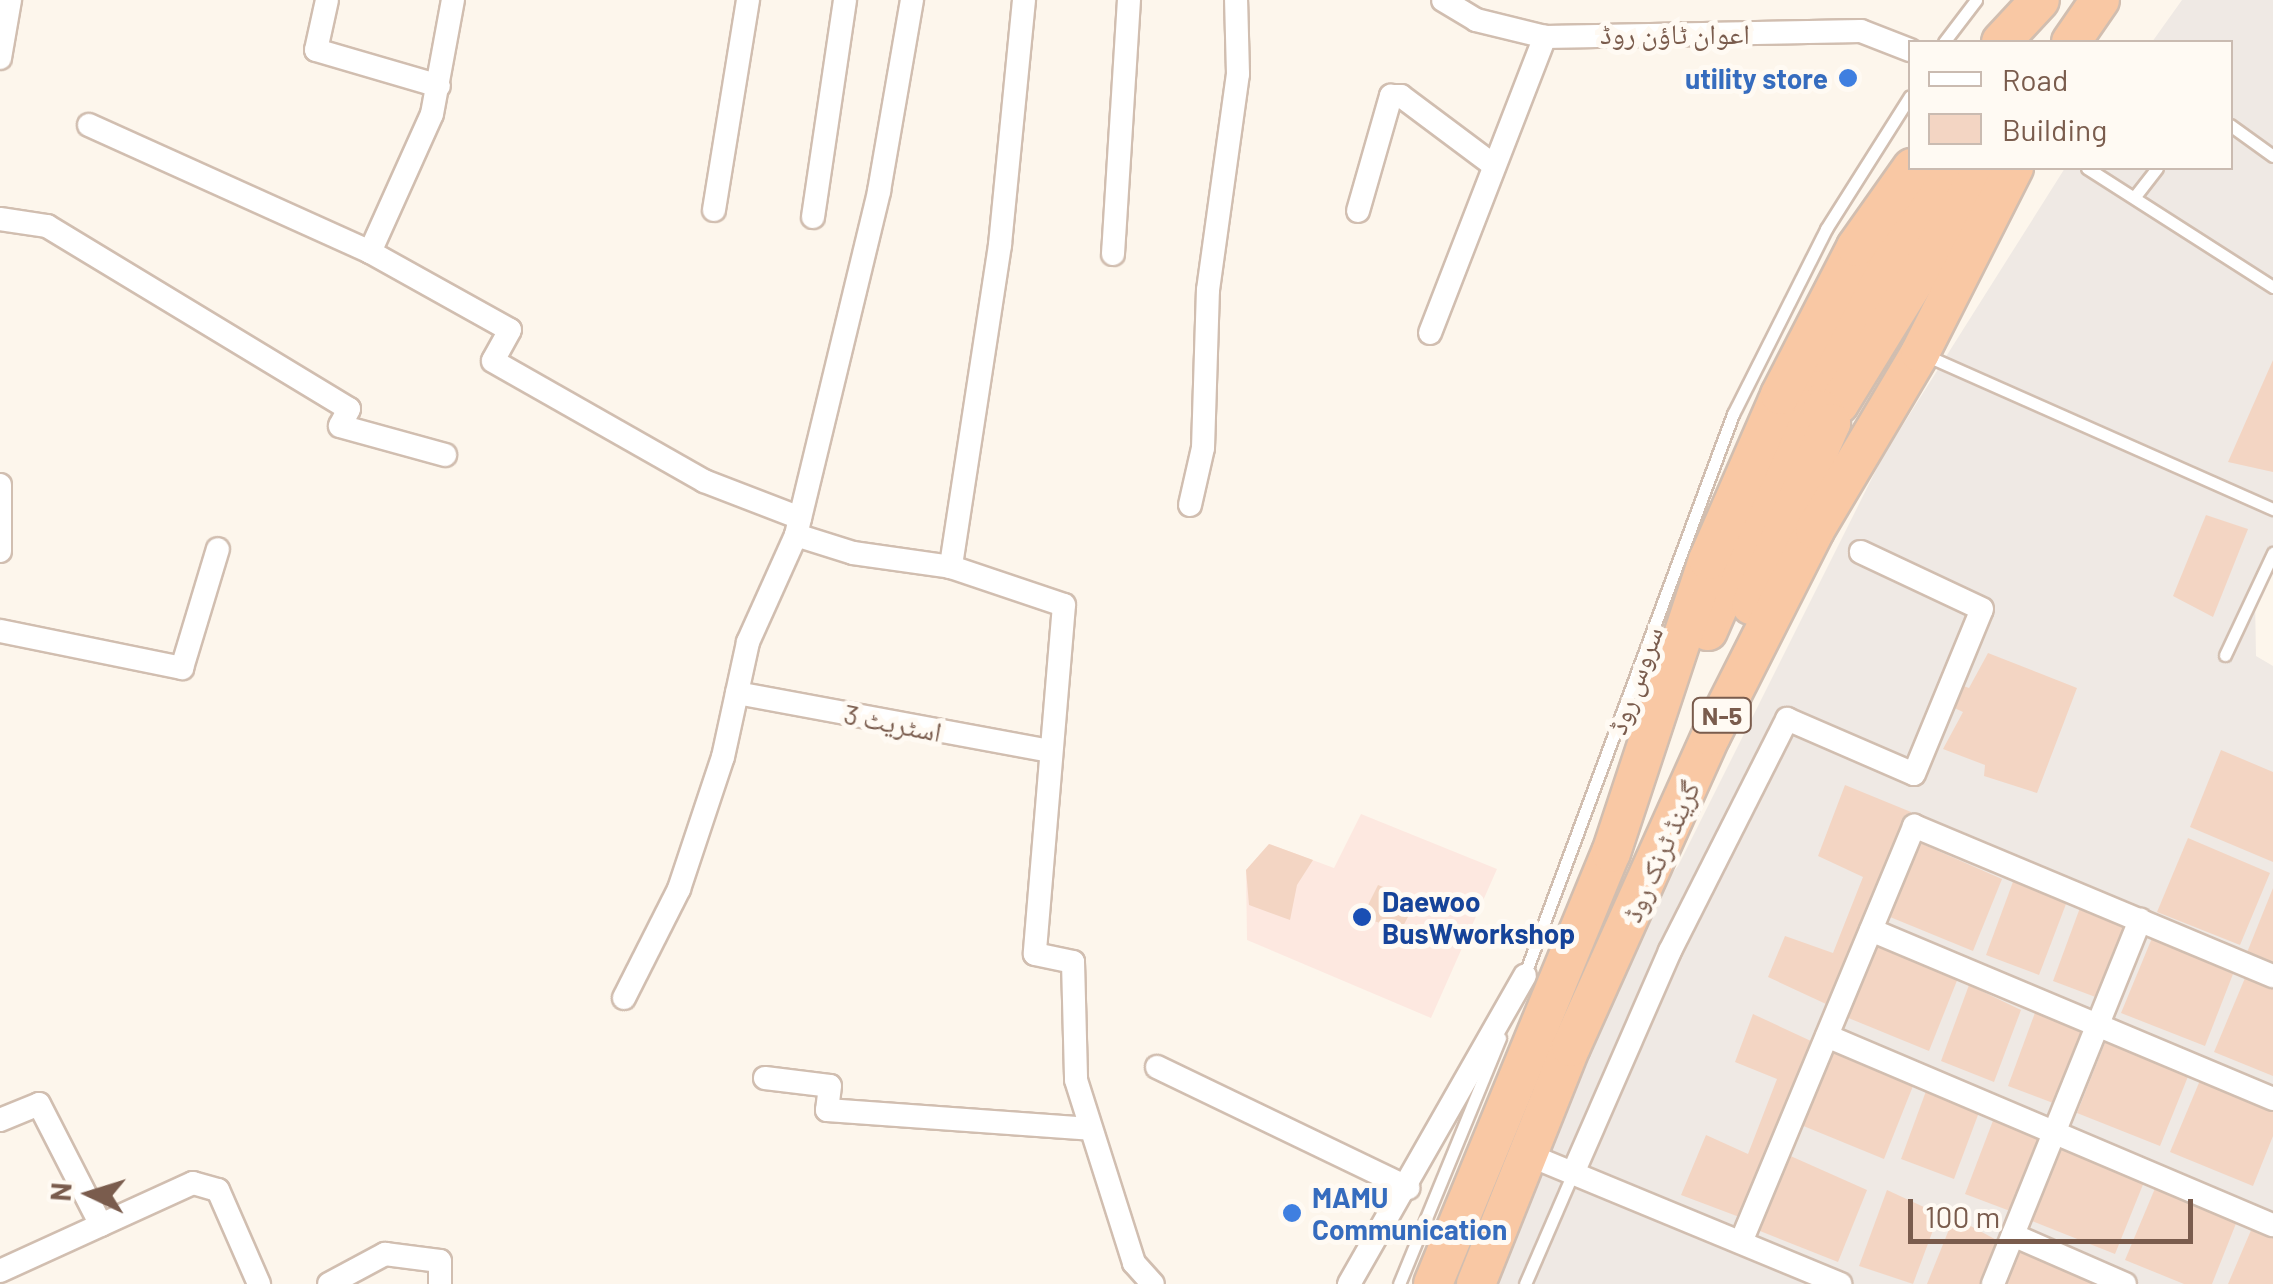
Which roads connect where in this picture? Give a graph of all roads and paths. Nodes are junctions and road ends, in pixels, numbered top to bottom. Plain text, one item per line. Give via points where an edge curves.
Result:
1 (10, 0) edge
2 (327, 0) edge
3 (453, 0) edge
4 (748, 0) edge
5 (845, 0) edge
6 (912, 0) edge
7 (1024, 0) edge
8 (1128, 0) edge
9 (1236, 0) edge
10 (1443, 0) edge
11 (1976, 0) edge
12 (2040, 0) edge
13 (2051, 0) edge
14 (2100, 0) edge
15 (1545, 37) junction
16 (1946, 40) edge
17 (2004, 40) edge
18 (2025, 40) edge
19 (2073, 40) edge
20 (1908, 49) edge
21 (0, 58) edge
22 (440, 86) junction
23 (1908, 99) edge
24 (89, 126) dead end
25 (2233, 128) edge
26 (2273, 156) edge
27 (1492, 164) junction
28 (1911, 170) edge
29 (1942, 170) edge
30 (1983, 170) edge
31 (2013, 170) edge
32 (2091, 170) edge
33 (2155, 170) edge
34 (2136, 195) junction
35 (714, 210) dead end
36 (1358, 211) dead end
37 (813, 217) dead end
38 (0, 219) edge
39 (370, 252) junction
40 (1113, 254) dead end
41 (2273, 288) edge
42 (1430, 333) dead end
43 (1920, 353) junction
44 (445, 455) dead end
45 (0, 484) edge
46 (1190, 505) dead end
47 (2273, 508) edge
48 (798, 526) junction
49 (218, 549) dead end
50 (0, 551) edge
51 (1861, 552) dead end
52 (2273, 553) edge
53 (951, 567) junction
54 (0, 631) edge
55 (2225, 655) dead end
56 (737, 693) junction
57 (1711, 736) junction
58 (1049, 751) junction
59 (1611, 853) junction
60 (2140, 920) junction
61 (1871, 930) junction
62 (1524, 976) junction
63 (2273, 976) edge
64 (624, 998) dead end
65 (2101, 1027) junction
66 (1827, 1036) junction
67 (1157, 1068) dead end
68 (766, 1078) dead end
69 (2273, 1099) edge
70 (0, 1120) edge
71 (1090, 1130) junction
72 (2056, 1133) junction
73 (1529, 1155) junction
74 (1573, 1173) junction
75 (1408, 1188) junction
76 (101, 1225) junction
77 (2273, 1225) edge
78 (2014, 1235) junction
79 (1741, 1242) junction
80 (0, 1271) edge
81 (6, 1284) edge
82 (259, 1284) edge
83 (328, 1284) edge
84 (440, 1284) edge
85 (1153, 1284) edge
86 (1349, 1284) edge
87 (1399, 1284) edge
88 (1433, 1284) edge
89 (1476, 1284) edge
90 (1526, 1284) edge
91 (1840, 1284) edge
92 (1993, 1284) edge
93 (2125, 1284) edge

1 - 21 street
2 - 22 street via 316,50
3 - 22 street
4 - 35 street
5 - 37 street
6 - 48 street via 879,191
7 - 53 street via 1000,245 972,391
8 - 40 street
9 - 46 street via 1238,74 1208,290 1203,448
10 - 15 street, اعوان ٹاؤن روڈ via 1476,20
11 - 16 lane
12 - 17 highway
13 - 18 highway
14 - 19 highway
15 - 20 street, اعوان ٹاؤن روڈ via 1860,31
15 - 27 street
22 - 39 street
23 - 62 lane, سروس روڈ via 1826,229 1733,414
24 - 39 street
25 - 26 lane
27 - 36 street via 1401,96 1391,96
27 - 42 street
28 - 59 highway, گرینڈ ٹرنک روڈ / N-5 via 1856,247 1780,395 1708,560
29 - 30 highway via 1814,390 1821,403 1839,404
31 - 43 highway, گرینڈ ٹرنک روڈ / N-5
32 - 34 lane
33 - 34 lane
34 - 41 lane
38 - 44 street via 46,226 348,409 340,426
39 - 48 street via 510,330 492,361 704,481
43 - 47 lane via 2056,407
43 - 57 highway, گرینڈ ٹرنک روڈ / N-5 via 1815,530
45 - 50 street
48 - 53 street via 853,553
48 - 56 street via 748,642
49 - 54 street via 182,668
51 - 74 street via 1982,609 1914,774 1787,719 1670,951
52 - 55 lane
53 - 58 street via 1064,605
56 - 58 street, اسٹریٹ 3
56 - 64 street via 678,888
57 - 59 highway via 1720,682 1831,423 1814,407 1805,409
57 - 73 highway, گرینڈ ٹرنک روڈ / N-5
58 - 71 street via 1035,954 1066,958 1075,970 1076,1080
59 - 88 highway, گرینڈ ٹرنک روڈ / N-5
60 - 61 street via 1914,826
60 - 63 street
60 - 65 street
61 - 65 street
61 - 66 street
62 - 75 street
62 - 87 lane, سروس روڈ
65 - 69 street
65 - 72 street
66 - 72 street
66 - 79 street
67 - 75 street
68 - 71 street via 830,1086 828,1110
70 - 76 street via 40,1104
71 - 85 street via 1134,1262
72 - 77 street
72 - 78 street
73 - 74 street
73 - 89 highway, گرینڈ ٹرنک روڈ / N-5
74 - 79 street
74 - 90 lane
75 - 86 street
76 - 80 street
76 - 82 street via 193,1183 207,1184 218,1190
78 - 92 street
78 - 93 street
79 - 91 street
80 - 81 street
83 - 84 street via 385,1254 440,1261

